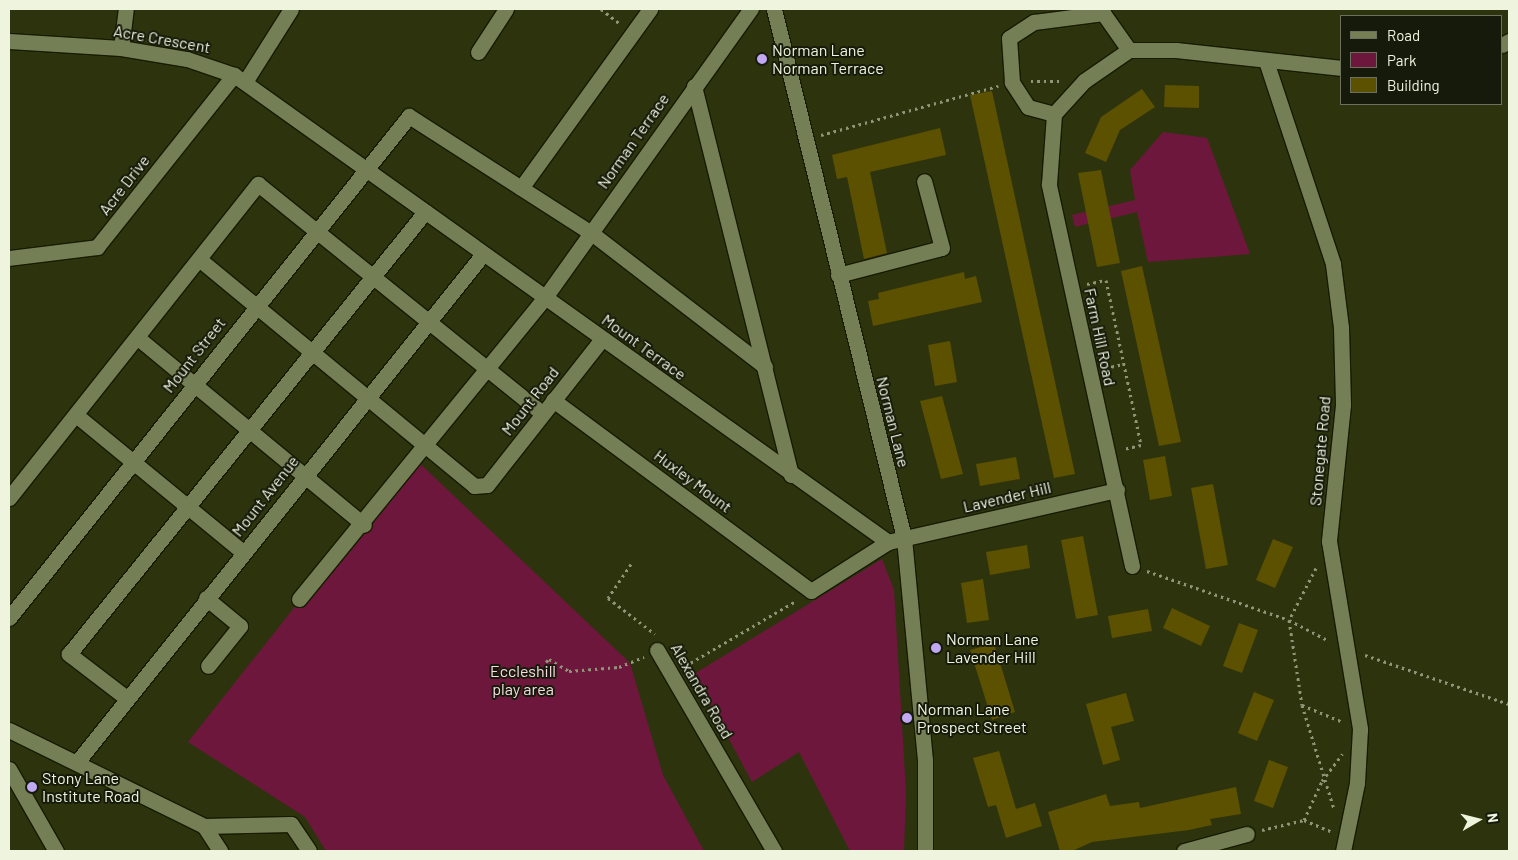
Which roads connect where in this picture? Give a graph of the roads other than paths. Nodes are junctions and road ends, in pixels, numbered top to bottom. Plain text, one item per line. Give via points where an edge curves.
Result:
1 (126, 9) edge
2 (291, 9) edge
3 (506, 9) edge
4 (650, 9) edge
5 (751, 9) edge
6 (774, 9) edge
7 (9, 40) edge
8 (121, 48) junction
9 (1129, 50) junction
10 (478, 52) dead end
11 (1266, 61) junction
12 (1340, 68) edge
13 (239, 78) junction
14 (694, 86) junction
15 (1054, 114) junction
16 (367, 168) junction
17 (924, 181) dead end
18 (521, 188) junction
19 (425, 212) junction
20 (316, 231) junction
21 (590, 232) junction
22 (482, 254) junction
23 (9, 258) edge
24 (199, 258) junction
25 (838, 275) junction
26 (373, 276) junction
27 (546, 296) junction
28 (254, 306) junction
29 (430, 321) junction
30 (138, 338) junction
31 (602, 339) junction
32 (310, 354) junction
33 (765, 367) junction
34 (488, 370) junction
35 (194, 385) junction
36 (366, 399) junction
37 (553, 400) junction
38 (542, 414) junction
39 (76, 415) junction
40 (248, 430) junction
41 (425, 448) junction
42 (132, 462) junction
43 (791, 475) junction
44 (303, 477) junction
45 (1117, 490) junction
46 (9, 498) edge
47 (187, 508) junction
48 (364, 525) junction
49 (904, 538) junction
50 (888, 542) junction
51 (243, 552) junction
52 (1132, 566) road end
53 (206, 598) junction
54 (299, 600) dead end
55 (9, 618) edge
56 (657, 650) road end
57 (208, 666) dead end
58 (125, 697) junction
59 (9, 730) edge
60 (78, 761) junction
61 (9, 769) edge
62 (204, 826) junction
63 (1247, 834) road end
64 (1345, 844) edge
65 (216, 850) edge
66 (56, 851) edge
67 (308, 851) edge
68 (774, 851) edge
69 (925, 851) edge
70 (1184, 851) edge

1 - 8 street
2 - 13 street, Acre Drive
3 - 10 street
4 - 18 street
5 - 14 street, Norman Terrace
6 - 25 street, Norman Lane
7 - 8 street, Acre Crescent
8 - 13 street, Acre Crescent via 187,59
9 - 11 street via 1176,50
9 - 15 street via 1084,81
9 - 15 street via 1103,13 1034,22 1009,38 1012,82 1028,107
11 - 12 street
11 - 64 street, Stonegate Road via 1309,182 1335,282 1343,405 1329,541 1360,729 1357,783
13 - 16 street, Acre Crescent
13 - 23 street, Acre Drive via 97,247
14 - 21 street, Norman Terrace
14 - 33 street
15 - 45 street, Farm Hill Road via 1049,184
16 - 18 street, Mount Street via 409,116
16 - 19 street, Mount Terrace
16 - 20 street, Mount Street
17 - 25 street via 942,248
18 - 21 street
19 - 22 street, Mount Terrace
19 - 26 street
20 - 24 street via 258,184
20 - 26 street
20 - 28 street, Mount Street
21 - 27 street, Norman Terrace
21 - 33 street
22 - 27 street, Mount Terrace
22 - 29 street, Mount Avenue
24 - 28 street
24 - 30 street
25 - 49 street, Norman Lane
26 - 29 street
26 - 32 street
27 - 31 street, Mount Terrace
27 - 34 street, Norman Terrace
28 - 32 street
28 - 35 street, Mount Street
29 - 34 street
29 - 36 street, Mount Avenue
30 - 35 street
30 - 39 street
31 - 37 street, Mount Road
31 - 43 street, Mount Terrace
32 - 36 street
32 - 40 street
33 - 43 street
34 - 38 street
34 - 41 street, Norman Terrace
35 - 40 street
35 - 42 street, Mount Street
36 - 41 street
36 - 44 street, Mount Avenue
37 - 38 street, Mount Road
37 - 50 street, Huxley Mount via 811,591
38 - 41 street, Mount Road via 487,485 474,486
39 - 42 street
39 - 46 street
40 - 44 street
40 - 47 street
41 - 48 street, Norman Terrace
42 - 47 street
42 - 55 street, Mount Street
43 - 50 street, Mount Terrace
44 - 48 street
44 - 51 street, Mount Avenue
45 - 49 street, Lavender Hill
45 - 52 street, Farm Hill Road
47 - 51 street
47 - 58 street via 69,654
48 - 54 street, Norman Terrace
49 - 50 street
49 - 69 street, Norman Lane via 926,760
51 - 53 street, Mount Avenue
53 - 57 street via 240,626
53 - 58 street, Mount Avenue
56 - 68 street, Alexandra Road
58 - 60 street, Mount Avenue
59 - 60 street
60 - 62 street
61 - 66 street
62 - 65 street
62 - 67 street via 291,824
63 - 70 street

